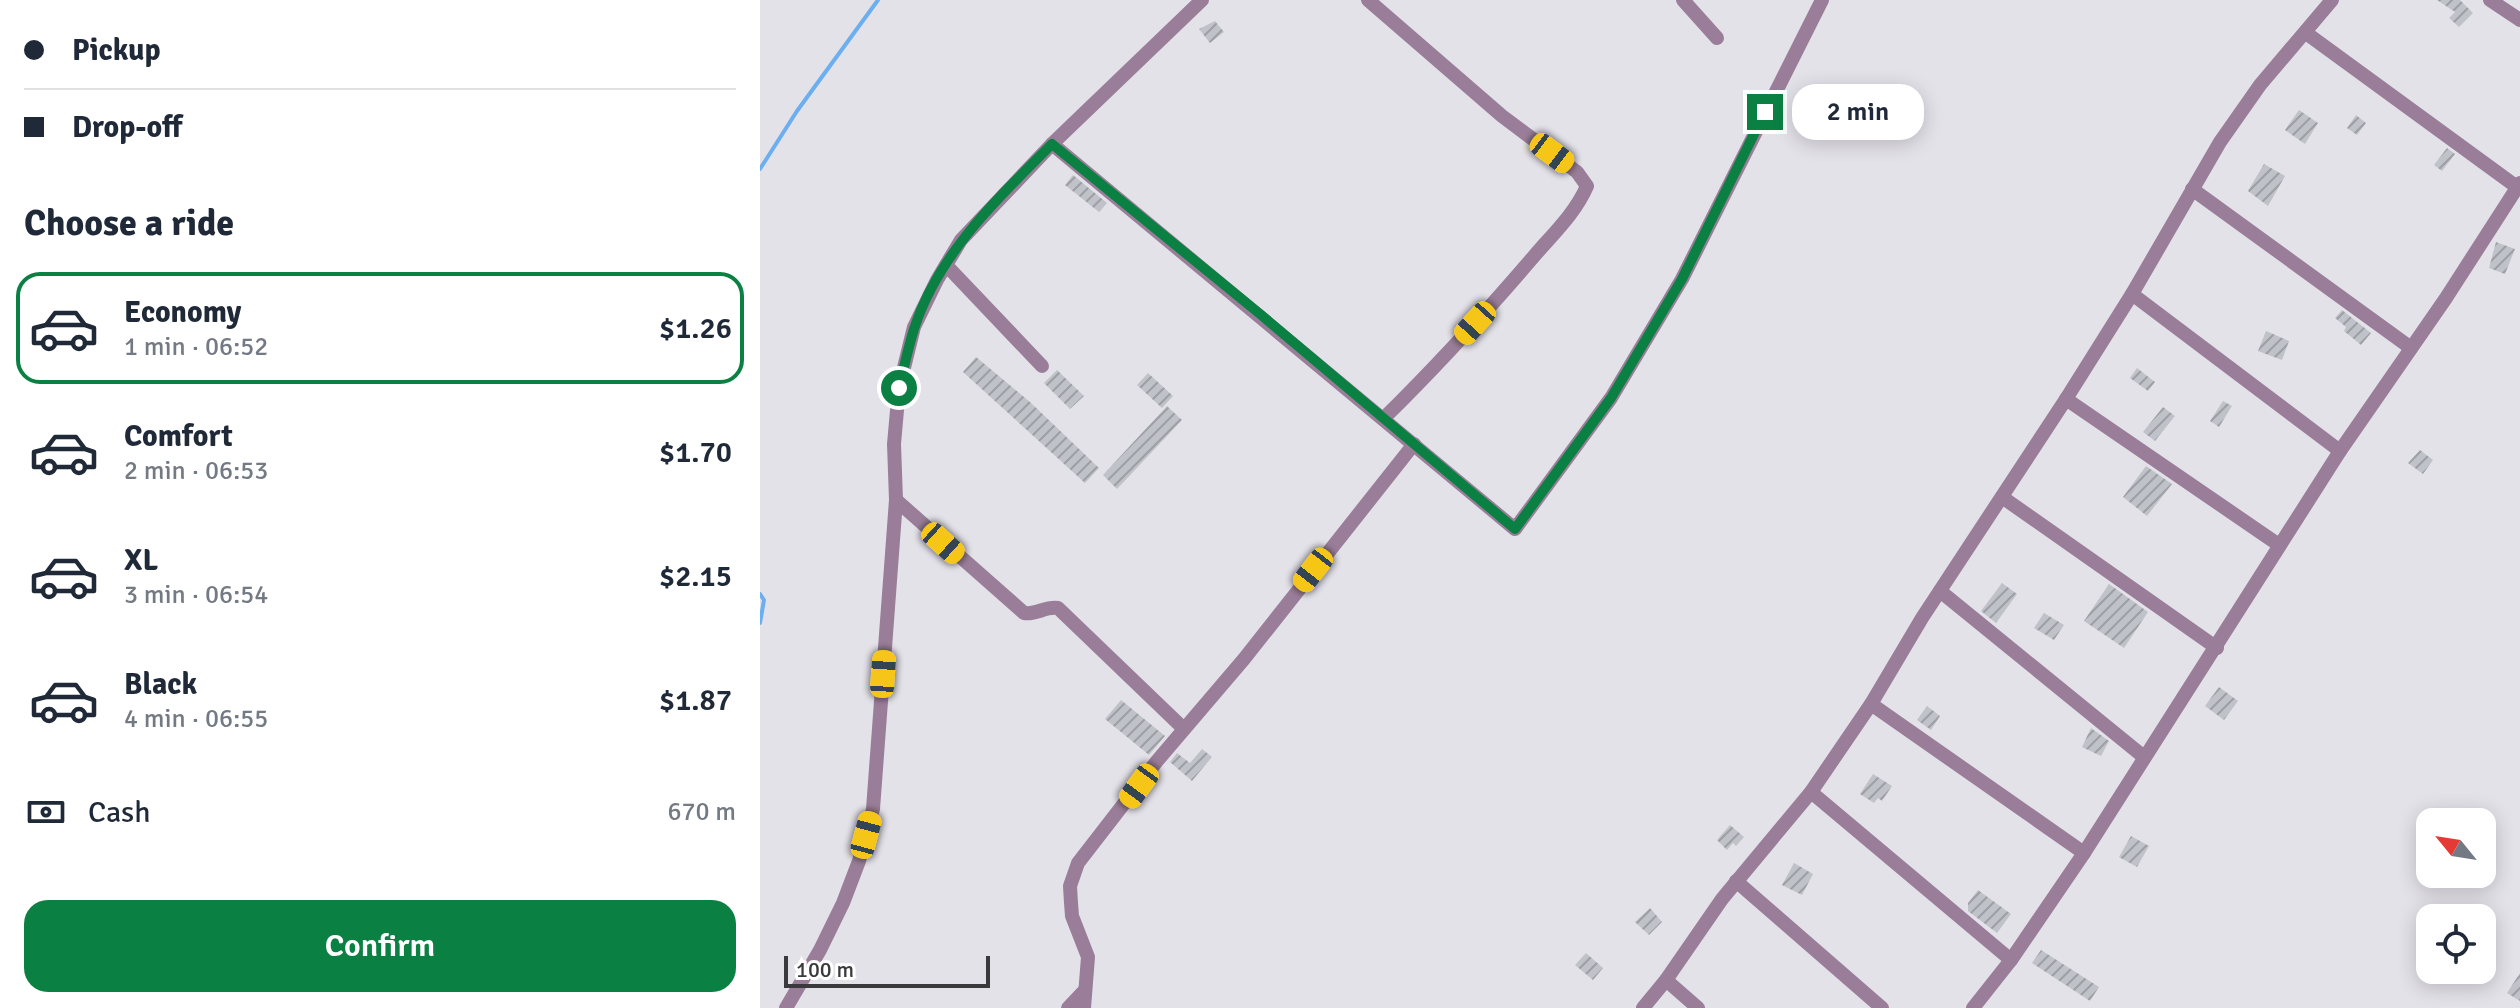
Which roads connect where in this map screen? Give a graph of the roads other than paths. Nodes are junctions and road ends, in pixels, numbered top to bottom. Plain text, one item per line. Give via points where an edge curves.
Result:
1 (1202, 0) edge
2 (1368, 0) edge
3 (1683, 0) edge
4 (1822, 0) edge
5 (2332, 0) edge
6 (2490, 0) edge
7 (2520, 20) edge
8 (2306, 33) junction
9 (1717, 38) dead end
10 (1052, 144) junction
11 (2519, 185) edge
12 (2192, 189) junction
13 (946, 265) junction
14 (2132, 294) junction
15 (2411, 348) junction
16 (1042, 366) dead end
17 (2066, 399) junction
18 (1384, 418) junction
19 (1414, 444) junction
20 (2340, 451) junction
21 (2002, 497) junction
22 (896, 500) junction
23 (2279, 545) junction
24 (1940, 591) junction
25 (2217, 648) junction
26 (1871, 704) junction
27 (1184, 729) junction
28 (2144, 757) junction
29 (1811, 792) junction
30 (2084, 853) junction
31 (1736, 881) junction
32 (2011, 960) junction
33 (1666, 980) junction
34 (1085, 990) junction
35 (786, 1008) edge
36 (1068, 1008) edge
37 (1084, 1008) edge
38 (1643, 1008) edge
39 (1698, 1008) edge
40 (1882, 1008) edge
41 (1973, 1008) edge

1 - 10 street
2 - 18 street via 1502,116 1577,172 1587,186 1581,201 1527,264
3 - 9 street
4 - 19 street via 1682,279 1611,398 1521,524 1510,526
5 - 8 street
6 - 7 street
8 - 11 street
8 - 12 street via 2240,112
10 - 13 street via 961,240
10 - 18 street
11 - 15 street
12 - 14 street
12 - 15 street
13 - 16 street
13 - 22 street via 914,327 899,388
14 - 17 street
14 - 20 street
15 - 20 street
17 - 21 street
17 - 23 street
18 - 19 street
19 - 27 street
20 - 23 street
21 - 24 street
21 - 25 street
22 - 27 street via 1024,613 1058,608
22 - 35 street via 873,809 843,903
23 - 25 street
24 - 26 street
24 - 28 street
25 - 28 street
26 - 29 street
26 - 30 street
27 - 34 street via 1078,863 1070,886 1072,916 1088,957
28 - 30 street
29 - 31 street
29 - 32 street
30 - 32 street
31 - 33 street
31 - 40 street
32 - 41 street
33 - 38 street
33 - 39 street
34 - 36 street
34 - 37 street

